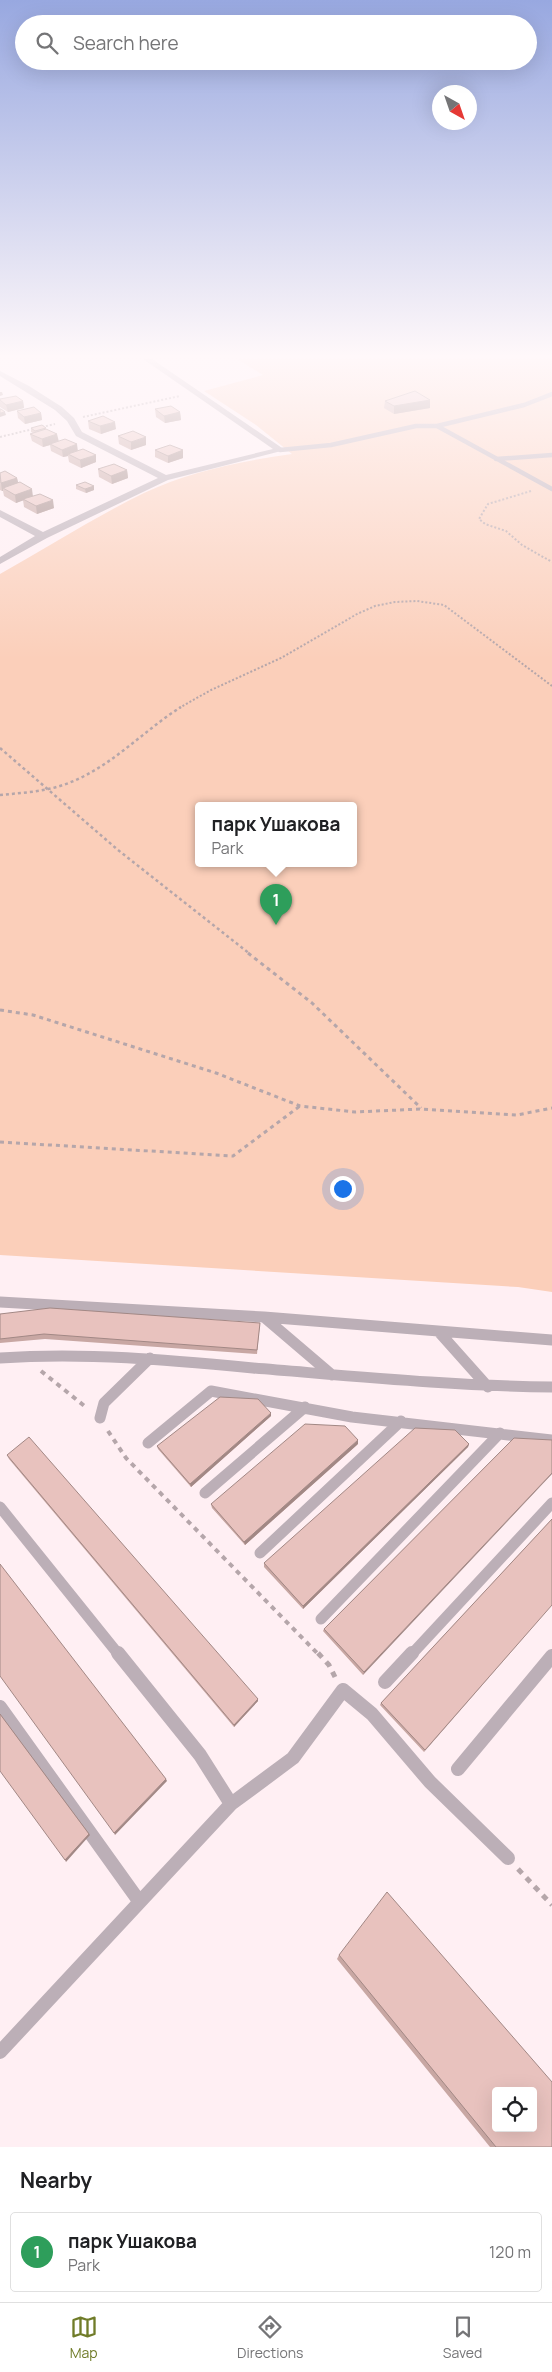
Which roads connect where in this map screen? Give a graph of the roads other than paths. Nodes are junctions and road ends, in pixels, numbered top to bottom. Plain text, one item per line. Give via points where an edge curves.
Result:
1 (127, 459) edge
2 (242, 459) edge
3 (496, 459) edge
4 (165, 478) junction
5 (551, 488) edge
6 (0, 513) edge
7 (43, 536) junction
8 (0, 561) edge
9 (0, 1302) edge
10 (264, 1317) junction
11 (439, 1332) junction
12 (552, 1340) edge
13 (0, 1358) edge
14 (150, 1358) junction
15 (332, 1375) junction
16 (488, 1387) junction
17 (552, 1387) edge
18 (305, 1407) junction
19 (100, 1418) road end
20 (401, 1422) junction
21 (500, 1433) junction
22 (552, 1440) edge
23 (148, 1443) dead end
24 (205, 1493) dead end
25 (552, 1503) edge
26 (0, 1507) edge
27 (260, 1552) dead end
28 (321, 1619) dead end
29 (552, 1656) edge
30 (384, 1682) dead end
31 (0, 1707) edge
32 (458, 1769) dead end
33 (231, 1804) junction
34 (508, 1858) road end
35 (139, 1901) junction
36 (0, 2052) edge

1 - 4 street
2 - 4 street
3 - 5 lane
4 - 7 street
6 - 7 street
7 - 8 street
9 - 10 lane
10 - 11 lane
10 - 15 lane
11 - 12 lane
11 - 16 lane
13 - 14 lane
14 - 15 lane
14 - 19 lane via 104,1403
15 - 16 lane
16 - 17 lane
18 - 20 lane via 352,1417
18 - 23 lane via 210,1391
18 - 24 lane
20 - 21 lane
20 - 27 lane
21 - 22 lane
21 - 28 lane
25 - 30 lane
26 - 33 lane via 200,1755
29 - 32 lane
31 - 35 lane
33 - 34 lane via 293,1758 343,1690 372,1714 430,1782
33 - 35 lane
35 - 36 lane

